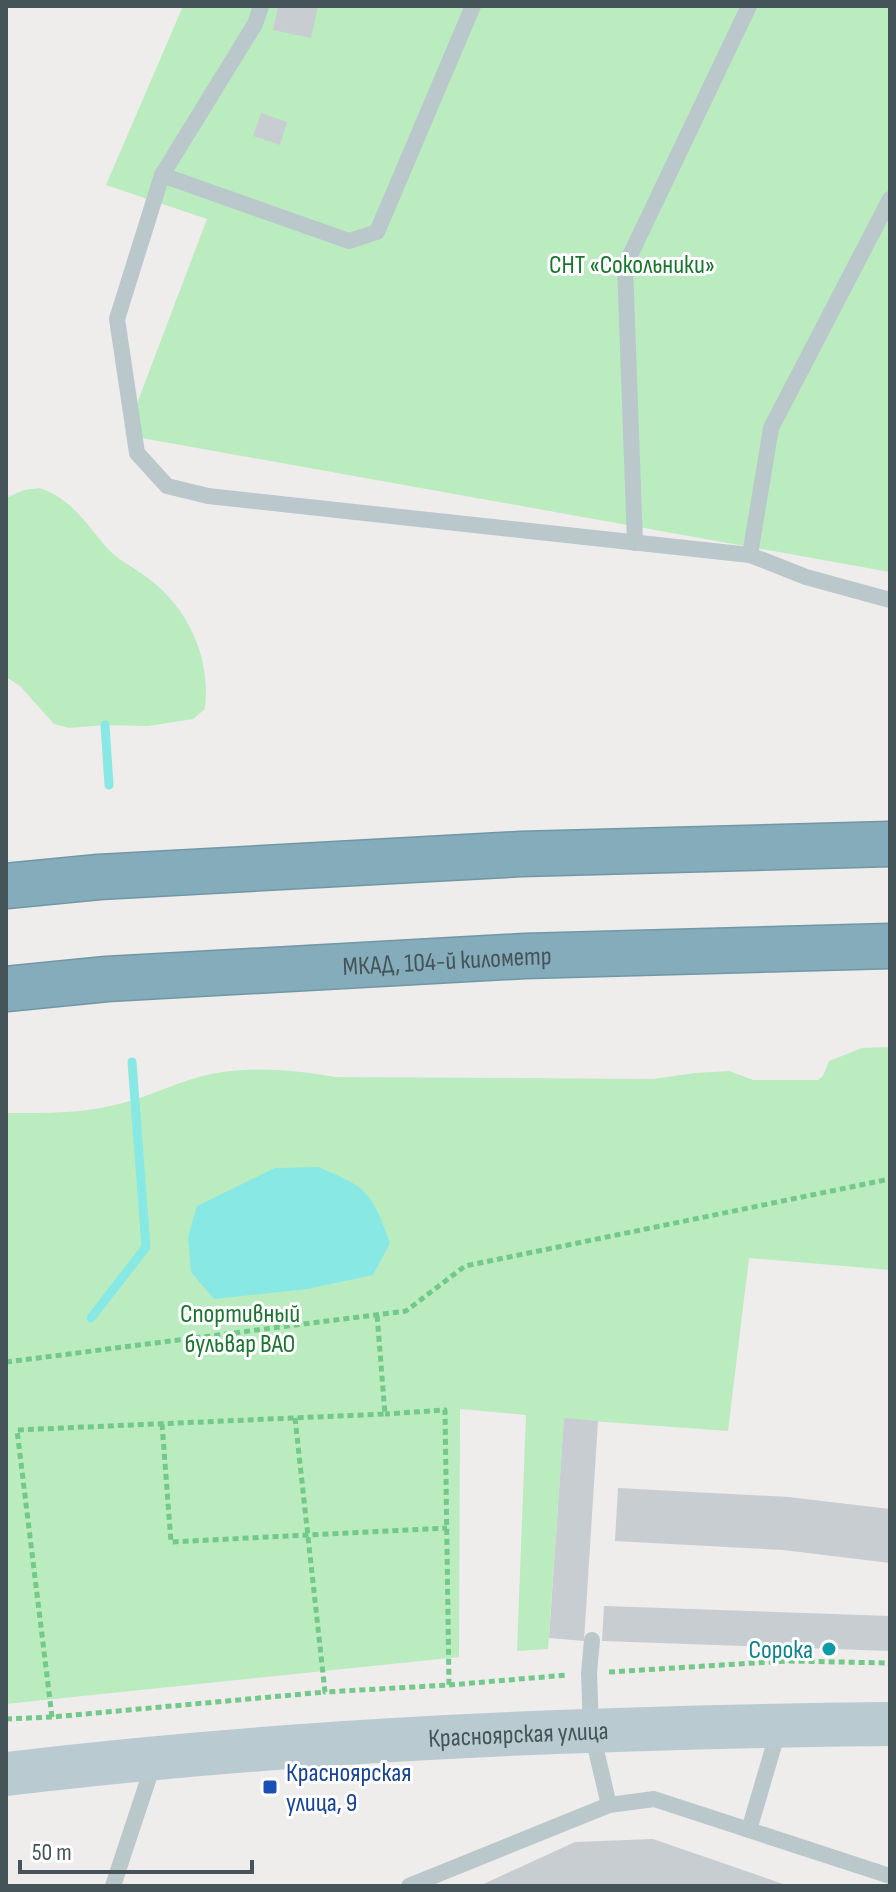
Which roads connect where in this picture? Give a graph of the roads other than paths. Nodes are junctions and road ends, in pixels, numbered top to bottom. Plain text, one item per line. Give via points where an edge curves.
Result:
1 (261, 6) edge
2 (473, 6) edge
3 (749, 6) edge
4 (162, 175) junction
5 (890, 199) edge
6 (635, 543) junction
7 (750, 555) junction
8 (890, 600) edge
9 (890, 844) edge
10 (6, 886) edge
11 (890, 946) edge
12 (6, 989) edge
13 (592, 1640) dead end
14 (890, 1724) edge
15 (780, 1725) junction
16 (591, 1729) junction
17 (156, 1757) junction
18 (6, 1774) edge
19 (609, 1805) junction
20 (749, 1830) junction
21 (890, 1876) edge
22 (113, 1886) edge
23 (409, 1886) edge

1 - 4 lane
2 - 4 lane via 377,232 349,241
3 - 6 lane via 625,266
4 - 6 lane via 117,319 137,453 167,486 208,496
5 - 7 lane via 771,428
6 - 7 lane
7 - 8 lane
9 - 10 highway via 521,854
11 - 12 highway, МКАД, 104-й километр via 525,956
13 - 16 lane
14 - 15 street, Красноярская улица
15 - 16 street, Красноярская улица
15 - 20 lane
16 - 17 street, Красноярская улица
16 - 19 lane
17 - 18 street, Красноярская улица
17 - 22 lane
19 - 20 lane via 654,1799
19 - 23 lane
20 - 21 lane

